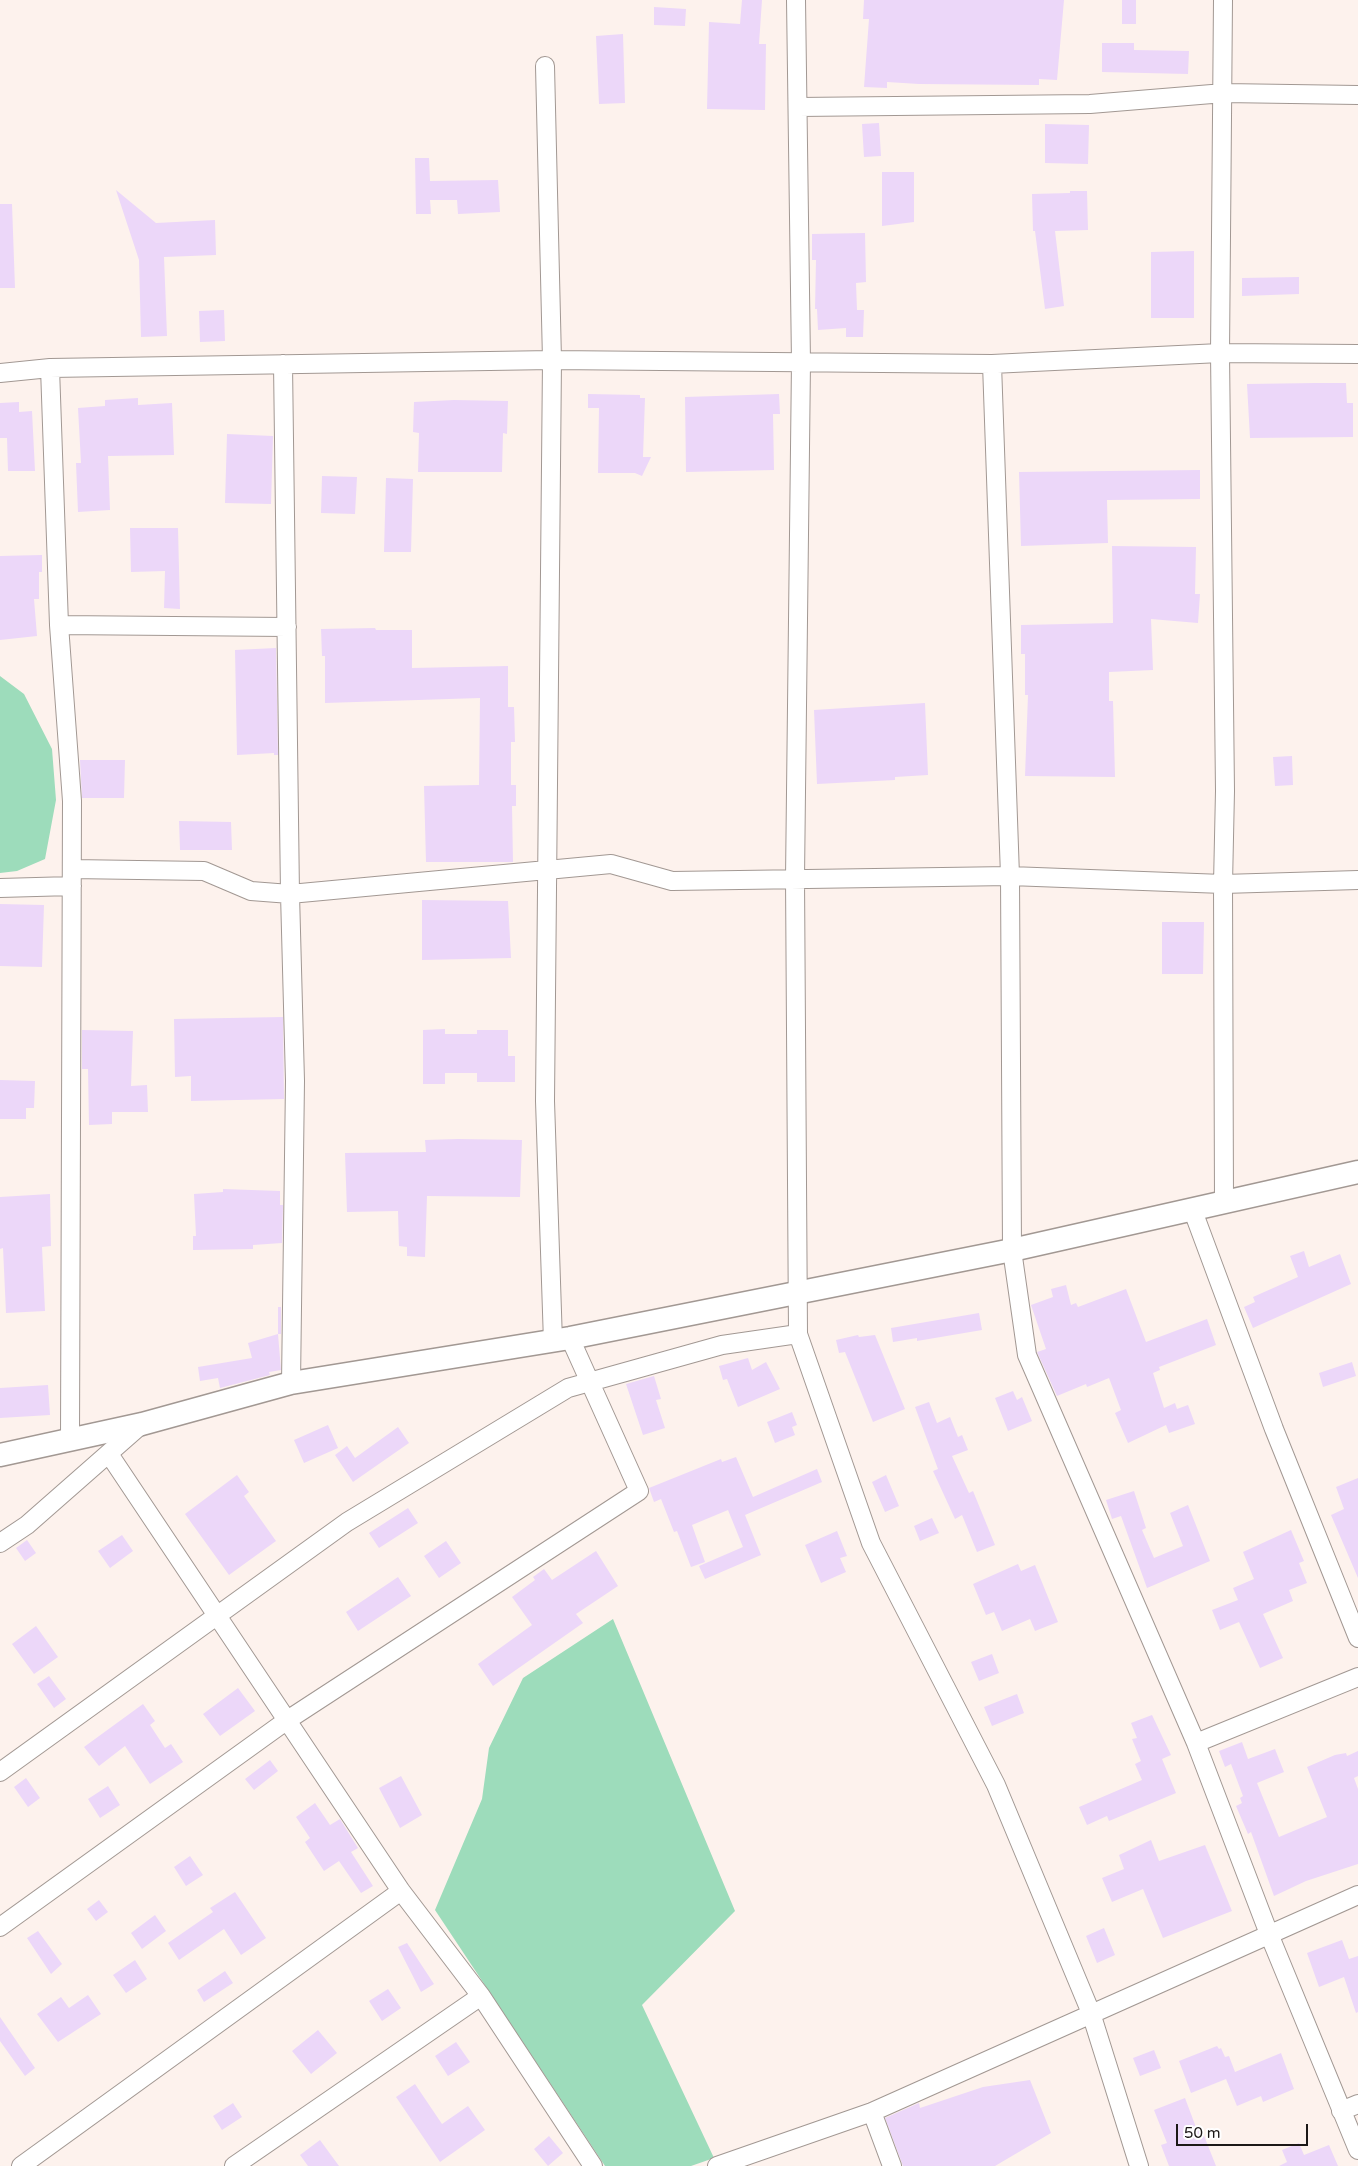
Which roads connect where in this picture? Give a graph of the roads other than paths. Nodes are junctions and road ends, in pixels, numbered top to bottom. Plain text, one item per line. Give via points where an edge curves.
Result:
1 (796, 0) edge
2 (1223, 0) edge
3 (545, 66) dead end
4 (1224, 93) junction
5 (1358, 95) edge
6 (798, 107) junction
7 (1220, 352) junction
8 (1358, 354) edge
9 (552, 360) junction
10 (801, 362) junction
11 (284, 364) junction
12 (992, 364) junction
13 (50, 368) junction
14 (0, 373) edge
15 (59, 625) junction
16 (287, 627) junction
17 (546, 871) junction
18 (1010, 876) junction
19 (72, 877) junction
20 (795, 878) junction
21 (1358, 880) edge
22 (1223, 884) junction
23 (0, 888) edge
24 (290, 894) junction
25 (1358, 1172) edge
26 (1224, 1203) junction
27 (1193, 1210) junction
28 (1012, 1250) junction
29 (798, 1292) junction
30 (798, 1334) junction
31 (561, 1340) junction
32 (590, 1382) junction
33 (291, 1383) junction
34 (142, 1424) junction
35 (70, 1440) junction
36 (109, 1454) junction
37 (0, 1456) edge
38 (0, 1543) edge
39 (218, 1616) junction
40 (1358, 1638) edge
41 (1358, 1677) edge
42 (286, 1721) junction
43 (1196, 1743) junction
44 (0, 1772) edge
45 (400, 1891) junction
46 (1358, 1895) edge
47 (0, 1927) edge
48 (1269, 1934) junction
49 (481, 1996) junction
50 (1091, 2013) junction
51 (1358, 2104) edge
52 (1341, 2111) junction
53 (872, 2112) junction
54 (1358, 2150) edge
55 (21, 2166) edge
56 (234, 2166) edge
57 (593, 2166) edge
58 (717, 2166) edge
59 (892, 2166) edge
60 (1139, 2166) edge

1 - 6 street
2 - 4 street
3 - 9 street
4 - 5 street
4 - 6 street via 1090,104
4 - 7 street
6 - 10 street
7 - 8 street
7 - 12 street
7 - 22 street via 1226,791
9 - 10 street
9 - 11 street
9 - 17 street
10 - 12 street
10 - 20 street
11 - 13 street
11 - 16 street
12 - 18 street
13 - 14 street
13 - 15 street
15 - 16 street
15 - 19 street via 72,801
16 - 24 street
17 - 20 street via 611,864 672,880
17 - 24 street
17 - 31 street via 545,1100
18 - 20 street
18 - 22 street
18 - 28 street
19 - 23 street
19 - 24 street via 204,871 251,891
19 - 35 street
20 - 29 street
21 - 22 street
22 - 26 street
24 - 33 street via 295,1081
25 - 26 main road
26 - 27 main road
27 - 28 main road
27 - 40 street via 1274,1429
28 - 29 main road
28 - 43 street via 1027,1355
29 - 30 street
29 - 31 main road
30 - 32 street via 722,1345
30 - 50 street via 871,1543 996,1785
31 - 32 street
31 - 33 main road
32 - 39 street via 568,1388 347,1522
32 - 42 street via 639,1491
33 - 34 main road
34 - 35 main road
34 - 36 street
35 - 37 main road
36 - 38 street
36 - 39 street
39 - 42 street
39 - 44 street
41 - 43 street
42 - 45 street
42 - 47 street
43 - 48 street
45 - 49 street
45 - 55 street
46 - 48 street
48 - 50 street
48 - 52 street
49 - 56 street
49 - 57 street
50 - 53 street
50 - 60 street
51 - 52 street
52 - 54 street
53 - 58 street
53 - 59 street

